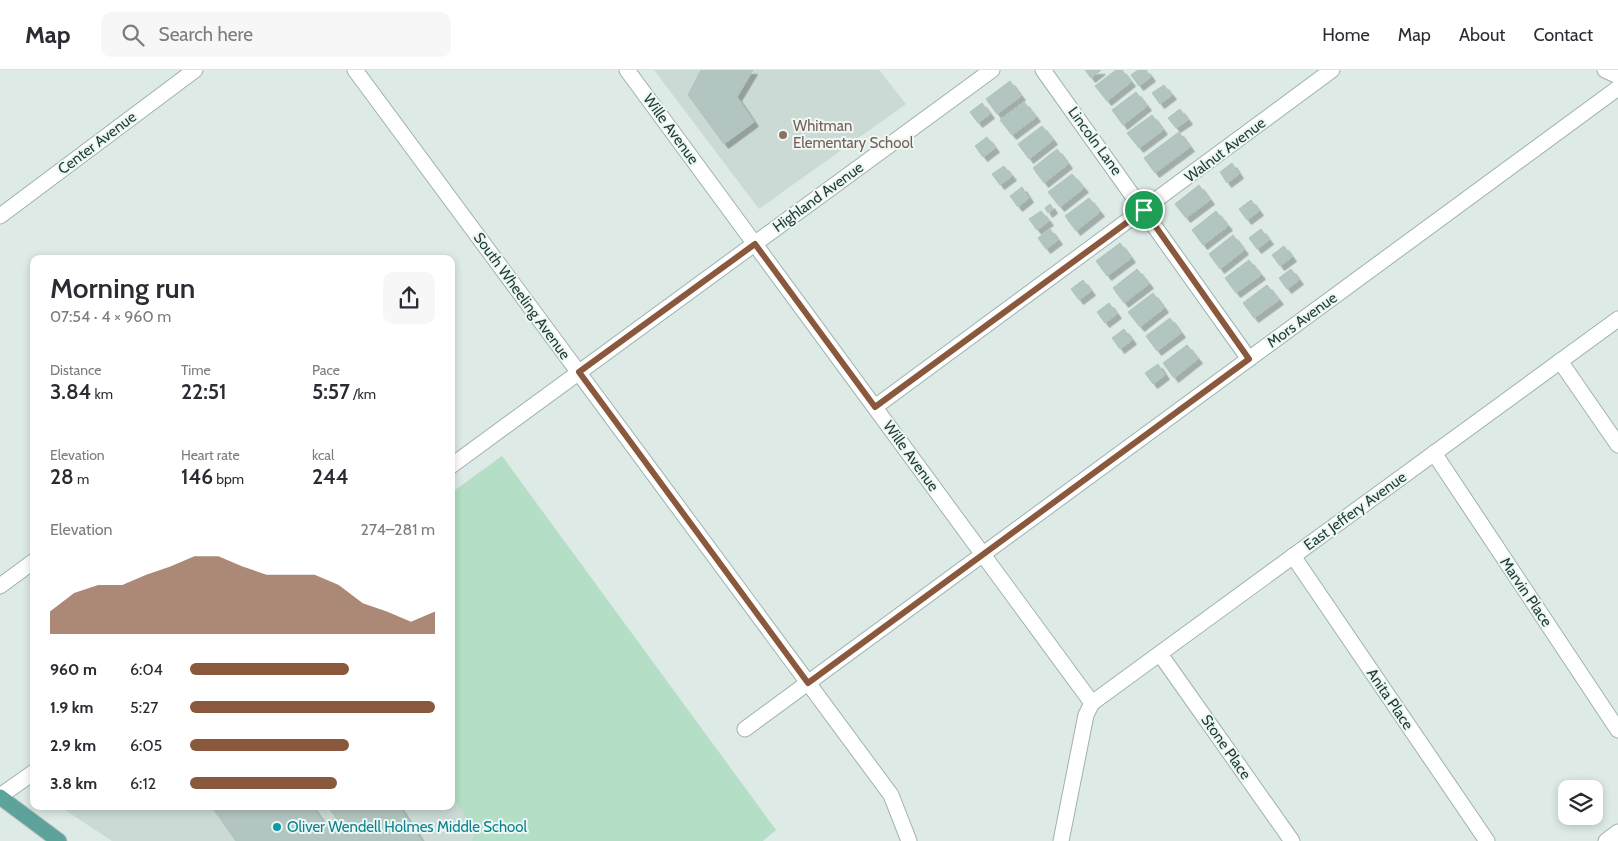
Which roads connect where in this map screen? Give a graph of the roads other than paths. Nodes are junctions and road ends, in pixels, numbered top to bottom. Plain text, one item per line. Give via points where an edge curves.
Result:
1 (195, 70) edge
2 (356, 70) edge
3 (627, 70) edge
4 (992, 70) edge
5 (1044, 70) edge
6 (1332, 70) edge
7 (1605, 70) edge
8 (1618, 76) edge
9 (1618, 88) edge
10 (1144, 210) junction
11 (0, 216) edge
12 (755, 244) junction
13 (1618, 318) edge
14 (1249, 359) junction
15 (1560, 361) junction
16 (579, 372) junction
17 (875, 407) junction
18 (1618, 445) edge
19 (1434, 453) junction
20 (455, 463) edge
21 (983, 554) junction
22 (1293, 556) junction
23 (30, 564) edge
24 (0, 586) edge
25 (1160, 654) junction
26 (808, 683) junction
27 (1092, 703) junction
28 (745, 730) dead end
29 (1618, 730) edge
30 (30, 775) edge
31 (0, 797) edge
32 (1618, 832) edge
33 (59, 841) edge
34 (909, 841) edge
35 (1061, 841) edge
36 (1292, 841) edge
37 (1488, 841) edge
38 (1606, 841) edge

1 - 11 street, Center Avenue
2 - 16 street, South Wheeling Avenue
3 - 12 street, Wille Avenue
4 - 12 street, Highland Avenue
5 - 10 street, Lincoln Lane
6 - 10 street, Walnut Avenue
7 - 8 street
9 - 14 street, Mors Avenue
10 - 14 street, Lincoln Lane
10 - 17 street, Walnut Avenue
12 - 16 street, Highland Avenue
12 - 17 street, Wille Avenue
13 - 15 street, East Jeffery Avenue
14 - 21 street, Mors Avenue
15 - 18 street
15 - 19 street, East Jeffery Avenue
16 - 20 street, Highland Avenue
16 - 26 street, South Wheeling Avenue
17 - 21 street, Wille Avenue
19 - 22 street, East Jeffery Avenue
19 - 29 street, Marvin Place
21 - 26 street, Mors Avenue
21 - 27 street, Wille Avenue
22 - 25 street, East Jeffery Avenue
22 - 37 street, Anita Place
23 - 24 street
25 - 27 street, East Jeffery Avenue
25 - 36 street, Stone Place
26 - 28 street, Mors Avenue
26 - 34 street, South Wheeling Avenue via 891,795
27 - 35 street via 1086,715
30 - 31 street
31 - 33 main road
32 - 38 street

